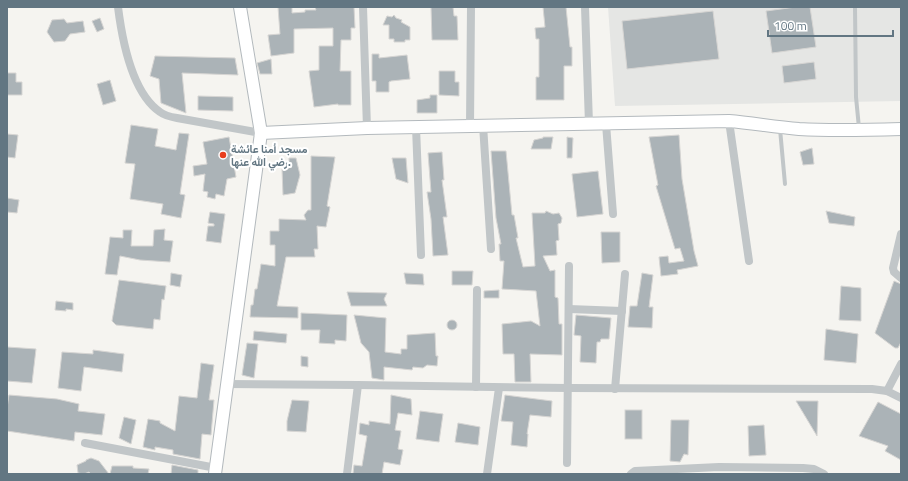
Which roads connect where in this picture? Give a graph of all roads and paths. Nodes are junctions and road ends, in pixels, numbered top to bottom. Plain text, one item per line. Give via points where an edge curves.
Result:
1 (118, 7) edge
2 (240, 7) edge
3 (363, 7) edge
4 (471, 7) edge
5 (585, 7) edge
6 (855, 7) edge
7 (729, 121) junction
8 (589, 124) junction
9 (606, 124) junction
10 (483, 125) junction
11 (470, 126) junction
12 (416, 127) junction
13 (780, 127) junction
14 (367, 128) junction
15 (901, 129) edge
16 (859, 130) junction
17 (262, 133) junction
18 (784, 184) dead end
19 (613, 214) dead end
20 (901, 234) edge
21 (491, 249) dead end
22 (421, 255) dead end
23 (749, 261) dead end
24 (569, 266) dead end
25 (625, 274) dead end
26 (901, 278) edge
27 (477, 290) dead end
28 (569, 309) junction
29 (622, 311) junction
30 (901, 364) edge
31 (228, 384) junction
32 (358, 385) junction
33 (476, 387) junction
34 (499, 388) junction
35 (568, 388) junction
36 (615, 389) junction
37 (887, 391) junction
38 (901, 398) edge
39 (85, 443) dead end
40 (567, 463) dead end
41 (216, 471) edge
42 (347, 474) edge
43 (487, 474) edge
44 (631, 474) edge
45 (824, 474) edge

1 - 17 street via 121,34 130,67 145,96 159,111 177,118
2 - 17 street
3 - 14 street
4 - 11 street
5 - 8 street
6 - 16 lane
7 - 9 street
7 - 13 street
7 - 23 street
8 - 9 street
8 - 10 street
9 - 19 street
10 - 11 street
10 - 21 street
11 - 12 street
12 - 14 street
12 - 22 street
13 - 16 street
13 - 18 lane
14 - 17 street
15 - 16 street
17 - 31 street
20 - 26 street via 893,268
24 - 28 street
25 - 29 street
27 - 33 street
28 - 29 street
28 - 35 street
29 - 36 street
30 - 37 street
31 - 32 street
31 - 41 street
32 - 33 street
32 - 42 street
33 - 34 street
34 - 35 street
34 - 43 street
35 - 36 street
35 - 40 street
36 - 37 street via 872,388
37 - 38 street
39 - 41 street
44 - 45 street via 635,471 727,467 803,468 814,469

